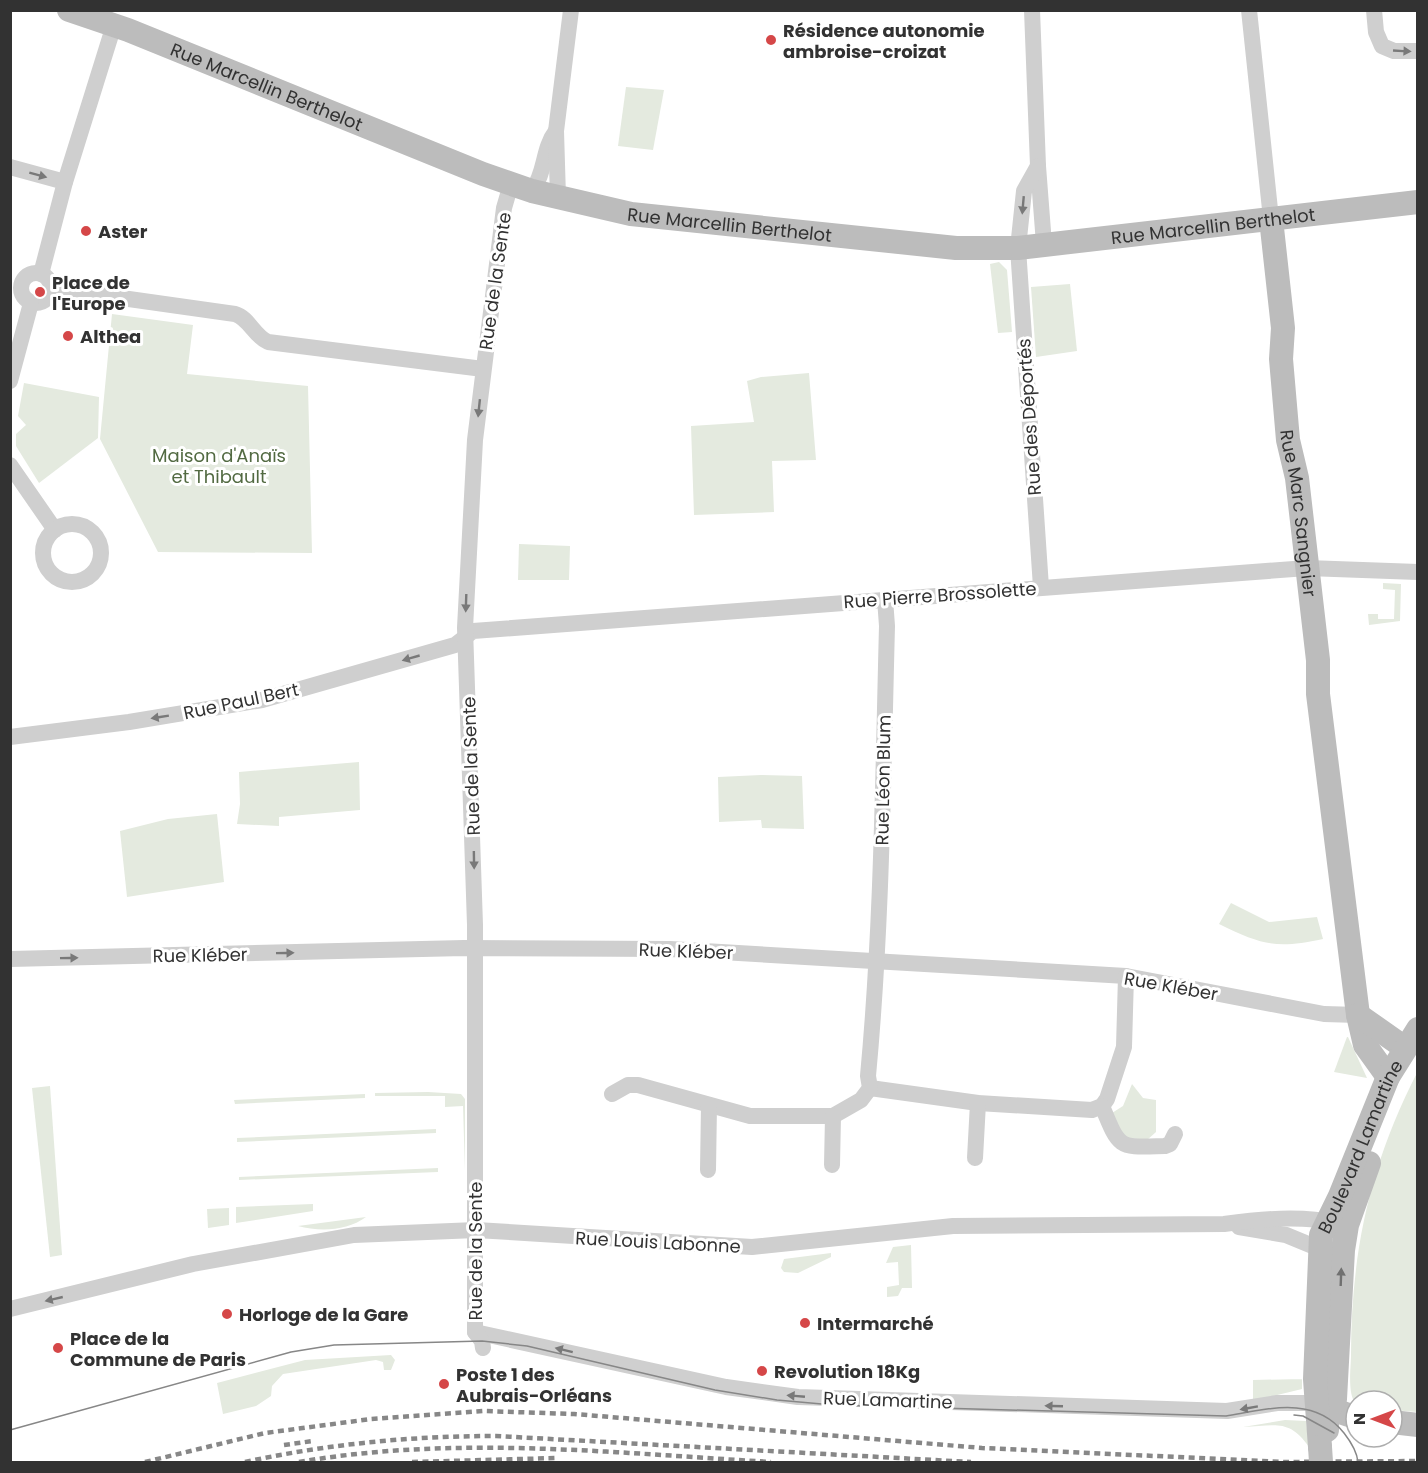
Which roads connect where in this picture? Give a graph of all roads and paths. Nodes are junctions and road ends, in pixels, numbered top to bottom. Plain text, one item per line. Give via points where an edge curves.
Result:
1 (571, 10) edge
2 (1032, 10) edge
3 (1249, 10) edge
4 (1374, 10) edge
5 (73, 11) edge
6 (114, 25) junction
7 (1418, 51) edge
8 (556, 131) junction
9 (1038, 166) junction
10 (10, 167) edge
11 (65, 182) junction
12 (522, 187) junction
13 (558, 197) junction
14 (1418, 202) edge
15 (1272, 219) junction
16 (1044, 244) junction
17 (1018, 248) junction
18 (46, 281) junction
19 (16, 284) edge
20 (32, 303) junction
21 (483, 369) junction
22 (10, 381) edge
23 (10, 465) edge
24 (55, 530) dead end
25 (1307, 568) junction
26 (1418, 572) edge
27 (1041, 587) junction
28 (885, 599) junction
29 (465, 638) junction
30 (10, 736) edge
31 (475, 949) junction
32 (10, 959) edge
33 (878, 961) junction
34 (1126, 976) junction
35 (1358, 1015) junction
36 (1412, 1038) edge
37 (1388, 1077) junction
38 (870, 1089) junction
39 (612, 1094) dead end
40 (978, 1102) junction
41 (710, 1105) junction
42 (1102, 1106) junction
43 (833, 1116) junction
44 (1175, 1134) dead end
45 (975, 1158) dead end
46 (832, 1165) dead end
47 (708, 1170) dead end
48 (1337, 1223) junction
49 (1224, 1224) junction
50 (476, 1230) junction
51 (1327, 1257) junction
52 (10, 1309) edge
53 (476, 1332) junction
54 (483, 1348) dead end
55 (1331, 1410) edge
56 (1325, 1455) edge

1 - 8 street
2 - 9 street
3 - 15 street, Rue Marc Sangnier
4 -> 7 street via 1382,46 1394,51
5 - 6 street, Rue Marcellin Berthelot
6 - 11 street
6 - 12 street, Rue Marcellin Berthelot
8 - 12 street, Rue de la Sente via 547,142 540,178
8 - 13 street
9 - 16 street
9 -> 17 street, Rue des Déportés via 1024,191
10 -> 11 street
11 - 18 street
12 - 13 street, Rue Marcellin Berthelot
12 - 21 street, Rue de la Sente via 504,208
13 - 17 street, Rue Marcellin Berthelot via 673,219 928,246
14 - 15 street, Rue Marcellin Berthelot
15 - 16 street, Rue Marcellin Berthelot
15 - 25 street, Rue Marc Sangnier via 1283,328 1281,359 1288,440 1297,478
16 - 17 street, Rue Marcellin Berthelot
17 - 27 street, Rue des Déportés
18 - 19 street via 31,274
18 - 20 street via 45,301
18 - 21 street via 235,314 268,342
19 - 20 street
20 - 22 street
21 -> 29 street, Rue de la Sente via 475,440
23 - 24 street
25 - 26 street, Rue Pierre Brossolette
25 - 27 street, Rue Pierre Brossolette
25 - 35 street, Rue Marc Sangnier via 1318,694
27 - 28 street, Rue Pierre Brossolette
28 - 29 street, Rue Pierre Brossolette via 473,631
28 - 33 street, Rue Léon Blum
29 -> 30 street, Rue Paul Bert via 455,645 262,700
29 -> 31 street, Rue de la Sente
32 -> 31 street, Rue Kléber
31 - 33 street, Rue Kléber via 670,949
31 - 50 street, Rue de la Sente
33 - 34 street, Rue Kléber
33 - 38 street, Rue Léon Blum
34 - 35 street, Rue Kléber via 1324,1014
34 - 42 street via 1124,1047
35 - 36 street
35 - 37 street, Rue Marc Sangnier via 1365,1045
36 - 37 street, Boulevard Lamartine
36 - 48 street, Boulevard Lamartine via 1403,1074
37 - 48 street, Boulevard Lamartine via 1340,1196
38 - 40 street
38 - 43 street via 861,1100
39 - 41 street via 628,1085 638,1085
40 - 42 street via 1092,1110
40 - 45 street
41 - 43 street via 750,1116
41 - 47 street
42 - 44 street via 1115,1139 1129,1147 1165,1146
43 - 46 street
48 - 49 street, Rue Louis Labonne via 1257,1219
48 - 51 street, Boulevard Lamartine
49 - 50 street, Rue Louis Labonne via 953,1226 752,1247
49 - 51 street, Rue Louis Labonne via 1286,1235
50 -> 52 street, Rue Louis Labonne via 441,1229 330,1239 193,1264
50 - 53 street, Rue de la Sente
55 -> 51 street, Boulevard Lamartine via 1335,1399
51 - 55 street, Boulevard Lamartine via 1322,1377
51 - 56 street, Boulevard Lamartine via 1315,1379
53 - 54 street, Rue de la Sente
55 -> 53 street, Rue Lamartine via 1277,1402 1227,1411 798,1397 726,1387
55 - 56 street, Boulevard Lamartine

